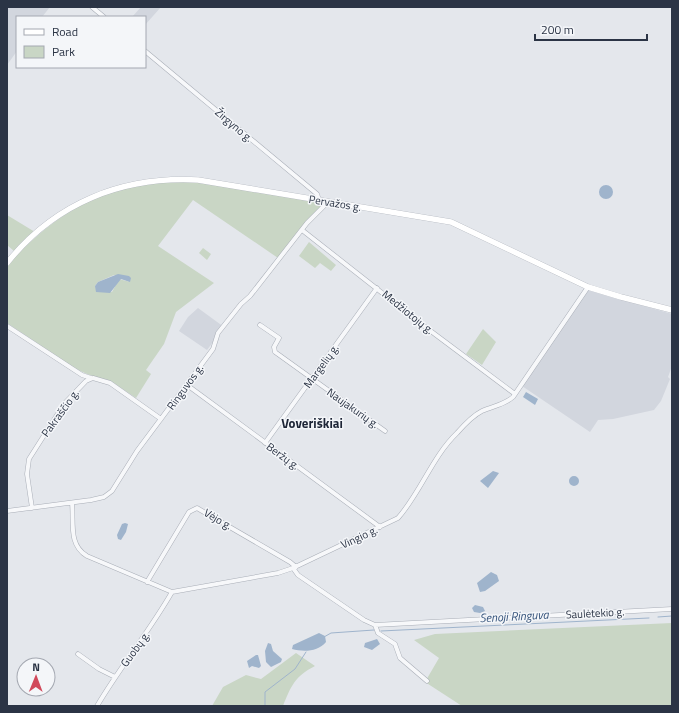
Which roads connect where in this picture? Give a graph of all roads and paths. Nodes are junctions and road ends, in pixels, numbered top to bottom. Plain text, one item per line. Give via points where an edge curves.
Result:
1 (92, 7) edge
2 (103, 16) edge
3 (146, 52) edge
4 (318, 200) junction
5 (328, 202) junction
6 (302, 230) junction
7 (7, 263) edge
8 (588, 286) junction
9 (377, 288) junction
10 (672, 310) edge
11 (260, 325) dead end
12 (7, 326) edge
13 (82, 375) junction
14 (93, 378) junction
15 (312, 379) junction
16 (82, 383) junction
17 (186, 385) junction
18 (515, 394) junction
19 (161, 419) junction
20 (385, 431) dead end
21 (265, 443) junction
22 (72, 503) junction
23 (32, 508) junction
24 (7, 511) edge
25 (380, 527) junction
26 (294, 568) junction
27 (147, 582) junction
28 (172, 592) junction
29 (672, 609) edge
30 (375, 625) junction
31 (78, 654) dead end
32 (115, 677) junction
33 (427, 681) dead end
34 (97, 706) edge

1 - 2 street
3 - 4 street, Žirgyno g. via 317,194
4 - 5 main road, Pervažos g.
4 - 7 main road, Pervažos g. via 198,180 164,179 143,182 107,192 73,206 53,219
5 - 6 street, Ringuvos g.
5 - 8 main road, Pervažos g. via 451,222
6 - 9 street, Medžiotojų g.
6 - 17 street, Ringuvos g. via 222,328 212,349
8 - 10 main road, Pervažos g.
8 - 18 street, Vingio g.
9 - 15 street, Margelių g.
9 - 18 street, Medžiotojų g. via 428,330
11 - 15 street, Naujakurių g. via 278,338 274,347 275,352
12 - 13 street
13 - 14 street
13 - 16 street
14 - 16 street, Pakraščio g.
14 - 19 street via 116,387
15 - 20 street, Naujakurių g.
15 - 21 street, Margelių g.
16 - 23 street, Pakraščio g. via 64,404 29,459 27,474
17 - 19 street, Ringuvos g.
17 - 21 street, Beržų g.
18 - 25 street, Vingio g. via 504,403 483,411 466,423 444,448 407,508 398,518
19 - 22 street, Ringuvos g. via 112,491 98,498
21 - 25 street, Beržų g.
22 - 23 street, Ringuvos g.
22 - 27 street via 73,538 79,550 87,556
23 - 24 street, Ringuvos g.
25 - 26 street, Vingio g.
26 - 27 street, Vėjo g. via 290,562 197,508 189,512
26 - 28 street, Vingio g.
26 - 30 street via 298,575
27 - 28 street
28 - 32 street, Guobų g. via 157,619
29 - 30 street, Saulėtekio g.
30 - 33 street via 378,632 395,644 400,658
31 - 32 street
32 - 34 street, Guobų g.

